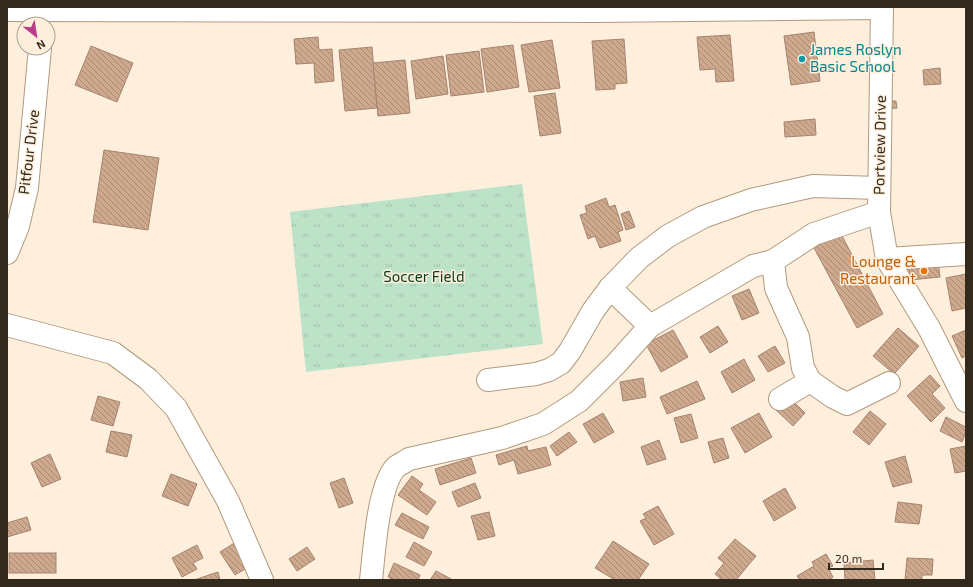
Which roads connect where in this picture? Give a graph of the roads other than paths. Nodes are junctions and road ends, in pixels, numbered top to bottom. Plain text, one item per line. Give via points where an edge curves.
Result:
1 (882, 7) edge
2 (594, 9) edge
3 (7, 10) edge
4 (38, 16) edge
5 (56, 17) edge
6 (39, 56) edge
7 (879, 188) junction
8 (879, 212) junction
9 (7, 252) edge
10 (966, 254) edge
11 (887, 259) junction
12 (773, 261) junction
13 (610, 288) junction
14 (7, 325) edge
15 (650, 326) junction
16 (488, 380) dead end
17 (810, 381) junction
18 (889, 382) dead end
19 (780, 399) dead end
20 (966, 401) edge
21 (262, 580) edge
22 (371, 580) edge

1 - 2 street
1 - 7 street, Portview Drive
2 - 5 street
3 - 4 street
6 - 9 street, Pitfour Drive via 27,188 18,226
7 - 8 street, Portview Drive
7 - 13 street via 813,186 751,200 704,217 668,236 639,258
8 - 11 street, Portview Drive
8 - 12 street via 814,234
10 - 11 street
11 - 20 street via 929,328
12 - 15 street via 753,266
12 - 17 street via 776,288 798,337 803,368
13 - 15 street
13 - 16 street via 561,363 536,374
14 - 21 street via 113,353 148,379 176,408 228,501
15 - 22 street via 579,401 543,424 502,438 409,459 396,467 388,480 380,509
17 - 18 street via 847,404
17 - 19 street

